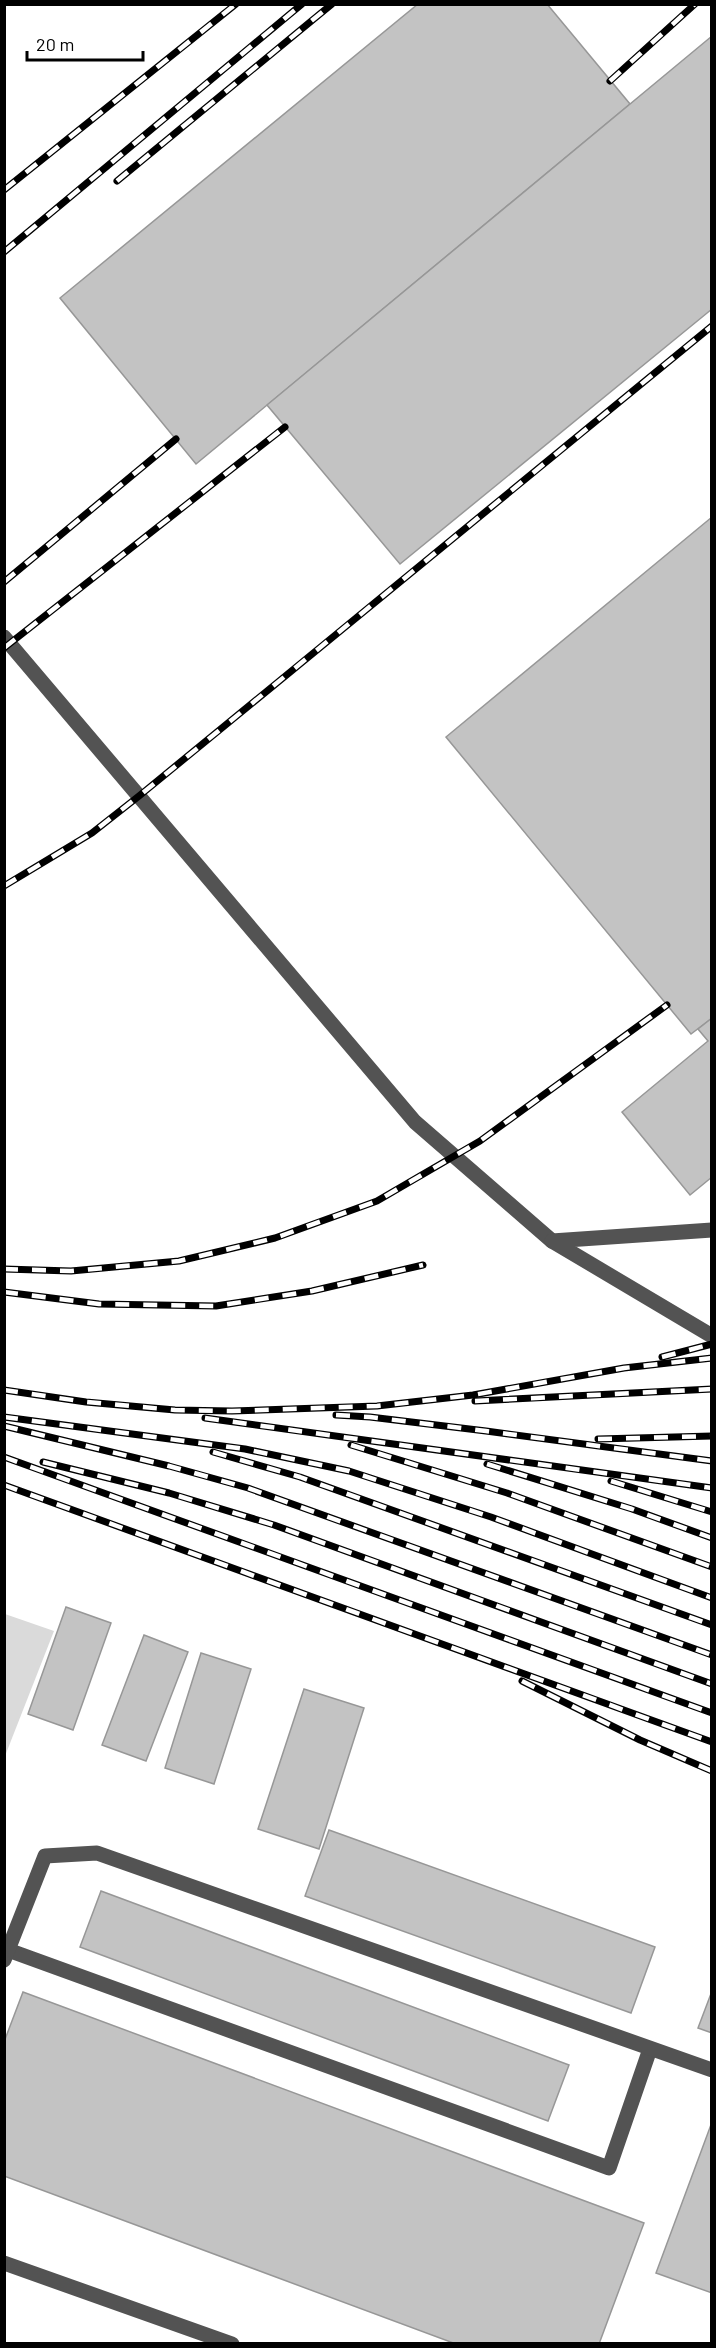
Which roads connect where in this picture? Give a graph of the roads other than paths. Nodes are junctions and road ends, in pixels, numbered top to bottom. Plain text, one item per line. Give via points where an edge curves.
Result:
1 (4, 637) edge
2 (711, 1230) edge
3 (552, 1241) junction
4 (711, 1336) edge
5 (6, 1955) edge
6 (650, 2049) junction
7 (711, 2070) edge
8 (4, 2263) edge
9 (232, 2343) edge

1 - 3 lane via 415,1122
2 - 3 lane
3 - 4 lane
5 - 6 lane via 45,1856 97,1854
5 - 6 lane via 609,2168
6 - 7 lane
8 - 9 lane

